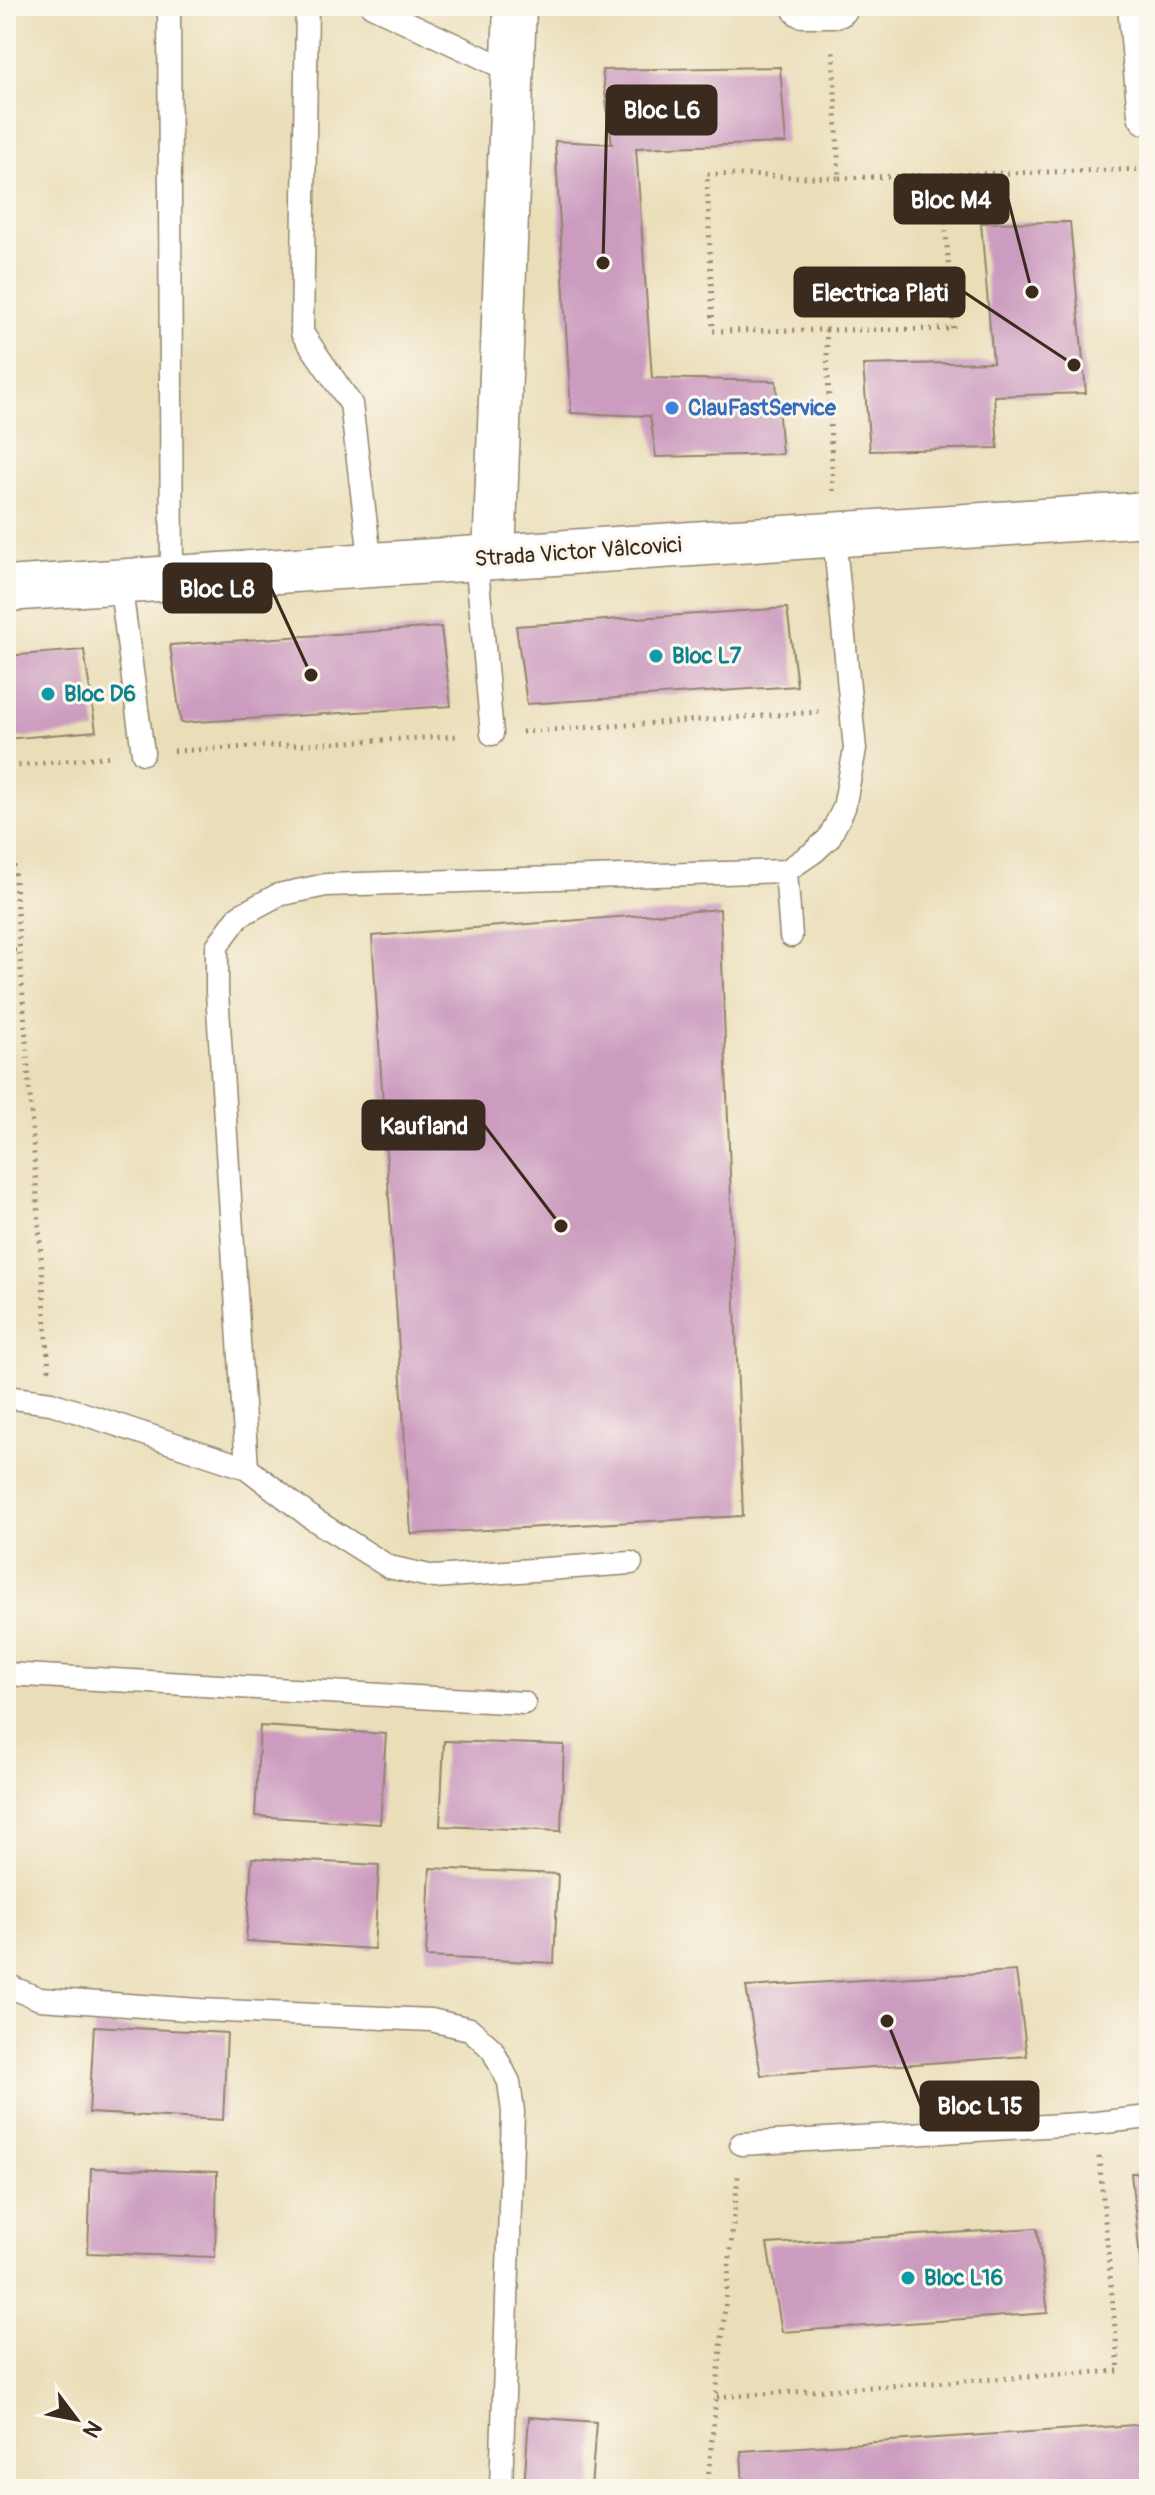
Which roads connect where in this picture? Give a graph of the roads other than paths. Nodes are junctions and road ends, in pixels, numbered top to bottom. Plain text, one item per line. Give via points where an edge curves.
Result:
1 (169, 6) edge
2 (307, 6) edge
3 (372, 6) edge
4 (515, 6) edge
5 (803, 6) edge
6 (834, 6) edge
7 (1139, 6) edge
8 (513, 72) junction
9 (1149, 114) edge
10 (1149, 514) edge
11 (834, 535) junction
12 (485, 558) junction
13 (371, 565) junction
14 (172, 578) junction
15 (120, 582) junction
16 (6, 589) edge
17 (492, 734) dead end
18 (143, 753) dead end
19 (786, 871) junction
20 (791, 936) dead end
21 (6, 1397) edge
22 (247, 1468) junction
23 (631, 1563) dead end
24 (6, 1674) edge
25 (524, 1703) dead end
26 (6, 1982) edge
27 (1149, 2117) edge
28 (741, 2144) road end
29 (501, 2489) edge

1 - 14 lane
2 - 13 lane via 302,333 351,404
3 - 8 lane
4 - 8 street
5 - 6 street
7 - 9 street
8 - 12 street
10 - 11 street, Strada Victor Vâlcovici
11 - 12 street, Strada Victor Vâlcovici
11 - 19 lane via 855,749 844,808 829,838
12 - 13 street, Strada Victor Vâlcovici
12 - 17 lane
13 - 14 street, Strada Victor Vâlcovici
14 - 15 street, Strada Victor Vâlcovici
15 - 16 street, Strada Victor Vâlcovici
15 - 18 lane
19 - 20 lane
19 - 22 lane via 326,885 278,895 239,916 217,946 217,992
21 - 22 lane via 51,1403
22 - 23 lane via 313,1519 389,1567 434,1577
24 - 25 lane
26 - 29 lane via 40,1999 431,2020 470,2029 492,2049 509,2082 513,2112
27 - 28 lane

